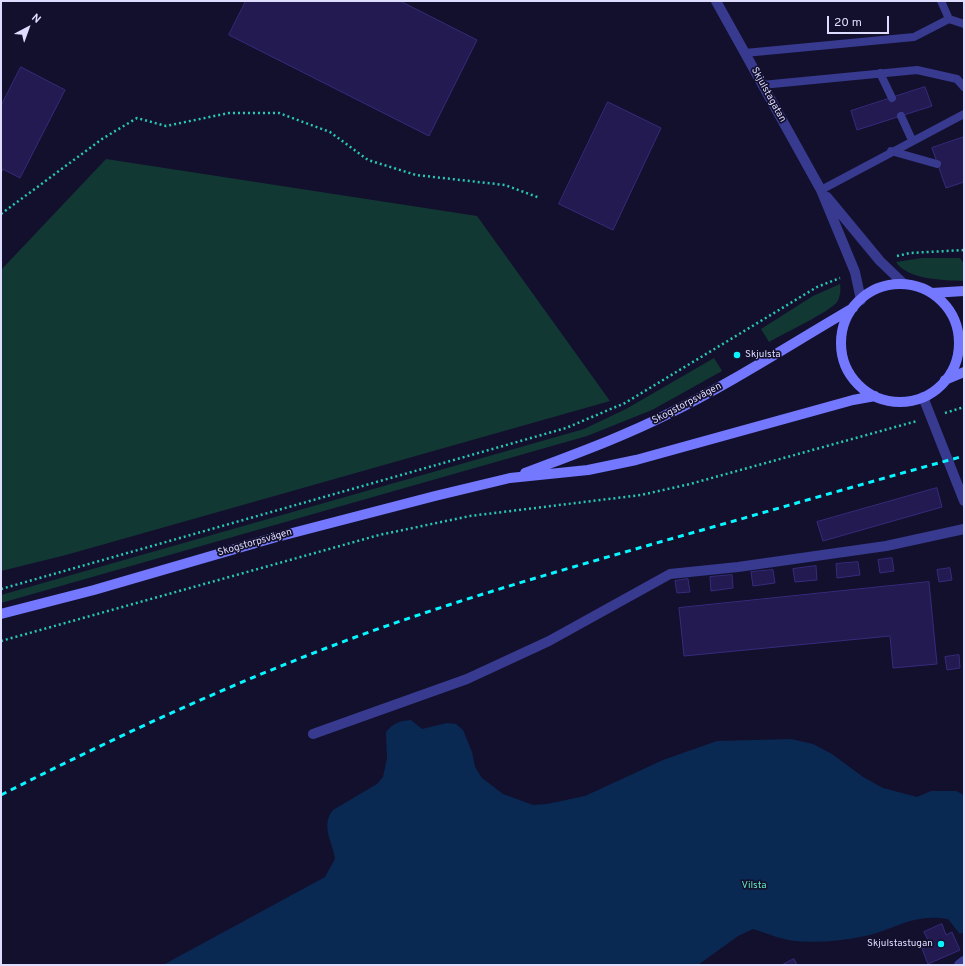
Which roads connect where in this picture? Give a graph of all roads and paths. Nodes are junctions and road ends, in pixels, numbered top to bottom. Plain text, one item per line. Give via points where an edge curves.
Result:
1 (716, 1) edge
2 (941, 1) edge
3 (949, 19) junction
4 (964, 24) edge
5 (745, 53) junction
6 (880, 73) junction
7 (762, 85) junction
8 (964, 87) edge
9 (892, 98) dead end
10 (964, 114) edge
11 (901, 116) dead end
12 (912, 140) junction
13 (891, 151) junction
14 (937, 164) dead end
15 (821, 190) junction
16 (540, 198) dead end
17 (1, 214) edge
18 (964, 250) edge
19 (896, 256) dead end
20 (843, 277) dead end
21 (904, 284) junction
22 (964, 291) edge
23 (932, 293) junction
24 (861, 300) junction
25 (853, 308) junction
26 (964, 372) edge
27 (945, 380) junction
28 (875, 396) junction
29 (923, 397) junction
30 (964, 407) edge
31 (932, 417) junction
32 (510, 478) junction
33 (964, 501) edge
34 (964, 529) edge
35 (1, 589) edge
36 (1, 614) edge
37 (1, 642) edge
38 (313, 734) dead end
39 (964, 961) edge
40 (959, 965) edge

1 - 5 street, Skjulstagatan
2 - 3 lane
3 - 4 lane
3 - 5 lane via 914,37
5 - 7 street, Skjulstagatan
6 - 7 lane
6 - 8 lane via 917,70 957,79
6 - 9 lane
7 - 15 street, Skjulstagatan
10 - 12 lane
11 - 12 lane
12 - 13 lane
13 - 14 lane
13 - 15 lane
15 - 21 street, Skjulstagatan via 880,261
15 - 24 street, Skjulstagatan via 855,272
16 - 17 path via 505,185 416,175 368,160 330,132 279,113 229,113 166,126 137,118 102,139
18 - 19 path
20 - 35 path via 817,287 625,403 566,428
21 - 23 main road via 914,285
21 - 24 main road via 886,286
22 - 23 main road
23 - 27 main road via 947,307 958,335 957,358
24 - 25 main road
25 - 28 main road via 841,335 844,358 853,378
25 - 32 main road, Skogstorpsvägen via 704,396 665,416 601,444
26 - 27 main road
27 - 29 main road
28 - 29 main road via 896,402
28 - 32 main road, Skogstorpsvägen via 636,460 588,470
29 - 31 street
30 - 31 path
31 - 33 street
31 - 37 path via 690,484 641,495 470,516 386,533
32 - 36 main road, Skogstorpsvägen via 273,538
34 - 38 street via 886,546 670,574 549,641 467,679
39 - 40 street

